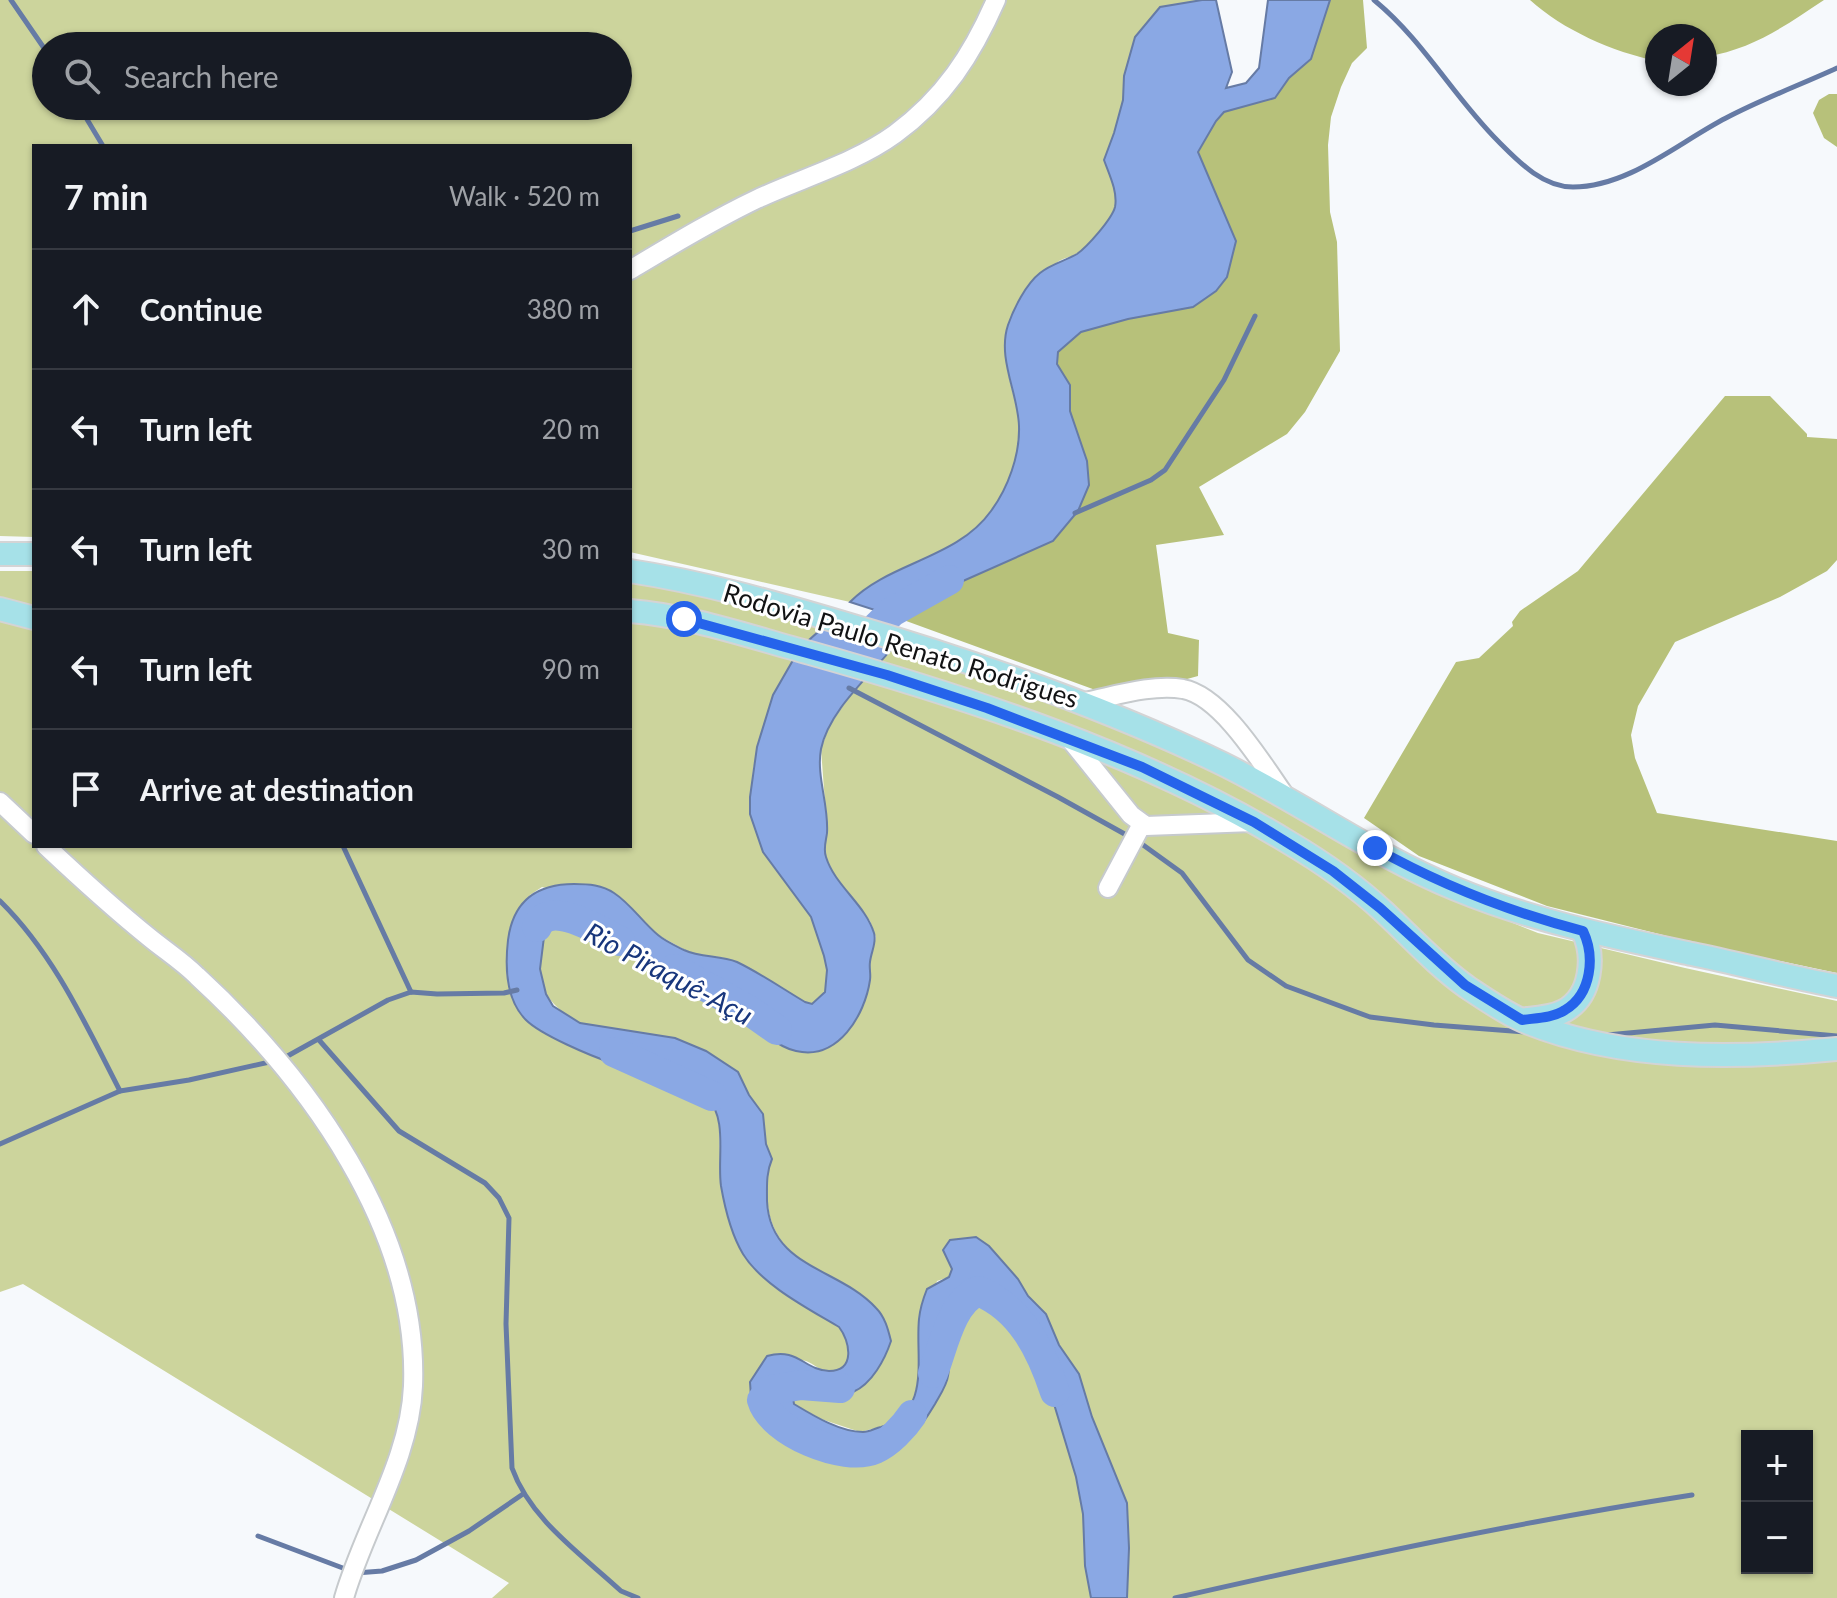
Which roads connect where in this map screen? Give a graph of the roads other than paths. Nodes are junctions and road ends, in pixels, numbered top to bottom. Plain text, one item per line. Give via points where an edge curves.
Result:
1 (996, 0) edge
2 (632, 269) edge
3 (0, 554) edge
4 (32, 554) edge
5 (632, 571) edge
6 (0, 609) edge
7 (632, 611) edge
8 (32, 617) edge
9 (1084, 702) junction
10 (1069, 738) junction
11 (1285, 796) junction
12 (0, 802) edge
13 (1254, 822) junction
14 (1142, 824) junction
15 (32, 832) edge
16 (48, 848) edge
17 (1108, 888) dead end
18 (1583, 931) junction
19 (1837, 986) edge
20 (1522, 1020) junction
21 (1837, 1049) edge
22 (344, 1598) edge

1 - 2 street via 960,69 894,134 755,200
3 - 4 main road
5 - 9 main road, Rodovia Paulo Renato Rodrigues via 722,588 910,642
6 - 8 main road
7 - 10 main road, Rodovia Paulo Renato Rodrigues via 684,619 887,675
9 - 11 main road, Rodovia Paulo Renato Rodrigues
9 - 11 street via 1159,688 1186,689 1223,713
10 - 13 main road, Rodovia Paulo Renato Rodrigues
10 - 14 street
11 - 18 main road, Rodovia Paulo Renato Rodrigues via 1454,889
12 - 15 street
13 - 14 street
13 - 20 main road, Rodovia Paulo Renato Rodrigues via 1333,871 1465,985
14 - 17 street
16 - 22 street via 196,974 267,1045 361,1182 385,1234 409,1321 413,1387 396,1462
18 - 19 main road, Rodovia Paulo Renato Rodrigues
18 - 20 main road via 1591,956 1577,999 1563,1012
20 - 21 main road, Rodovia Paulo Renato Rodrigues via 1580,1039 1691,1054

